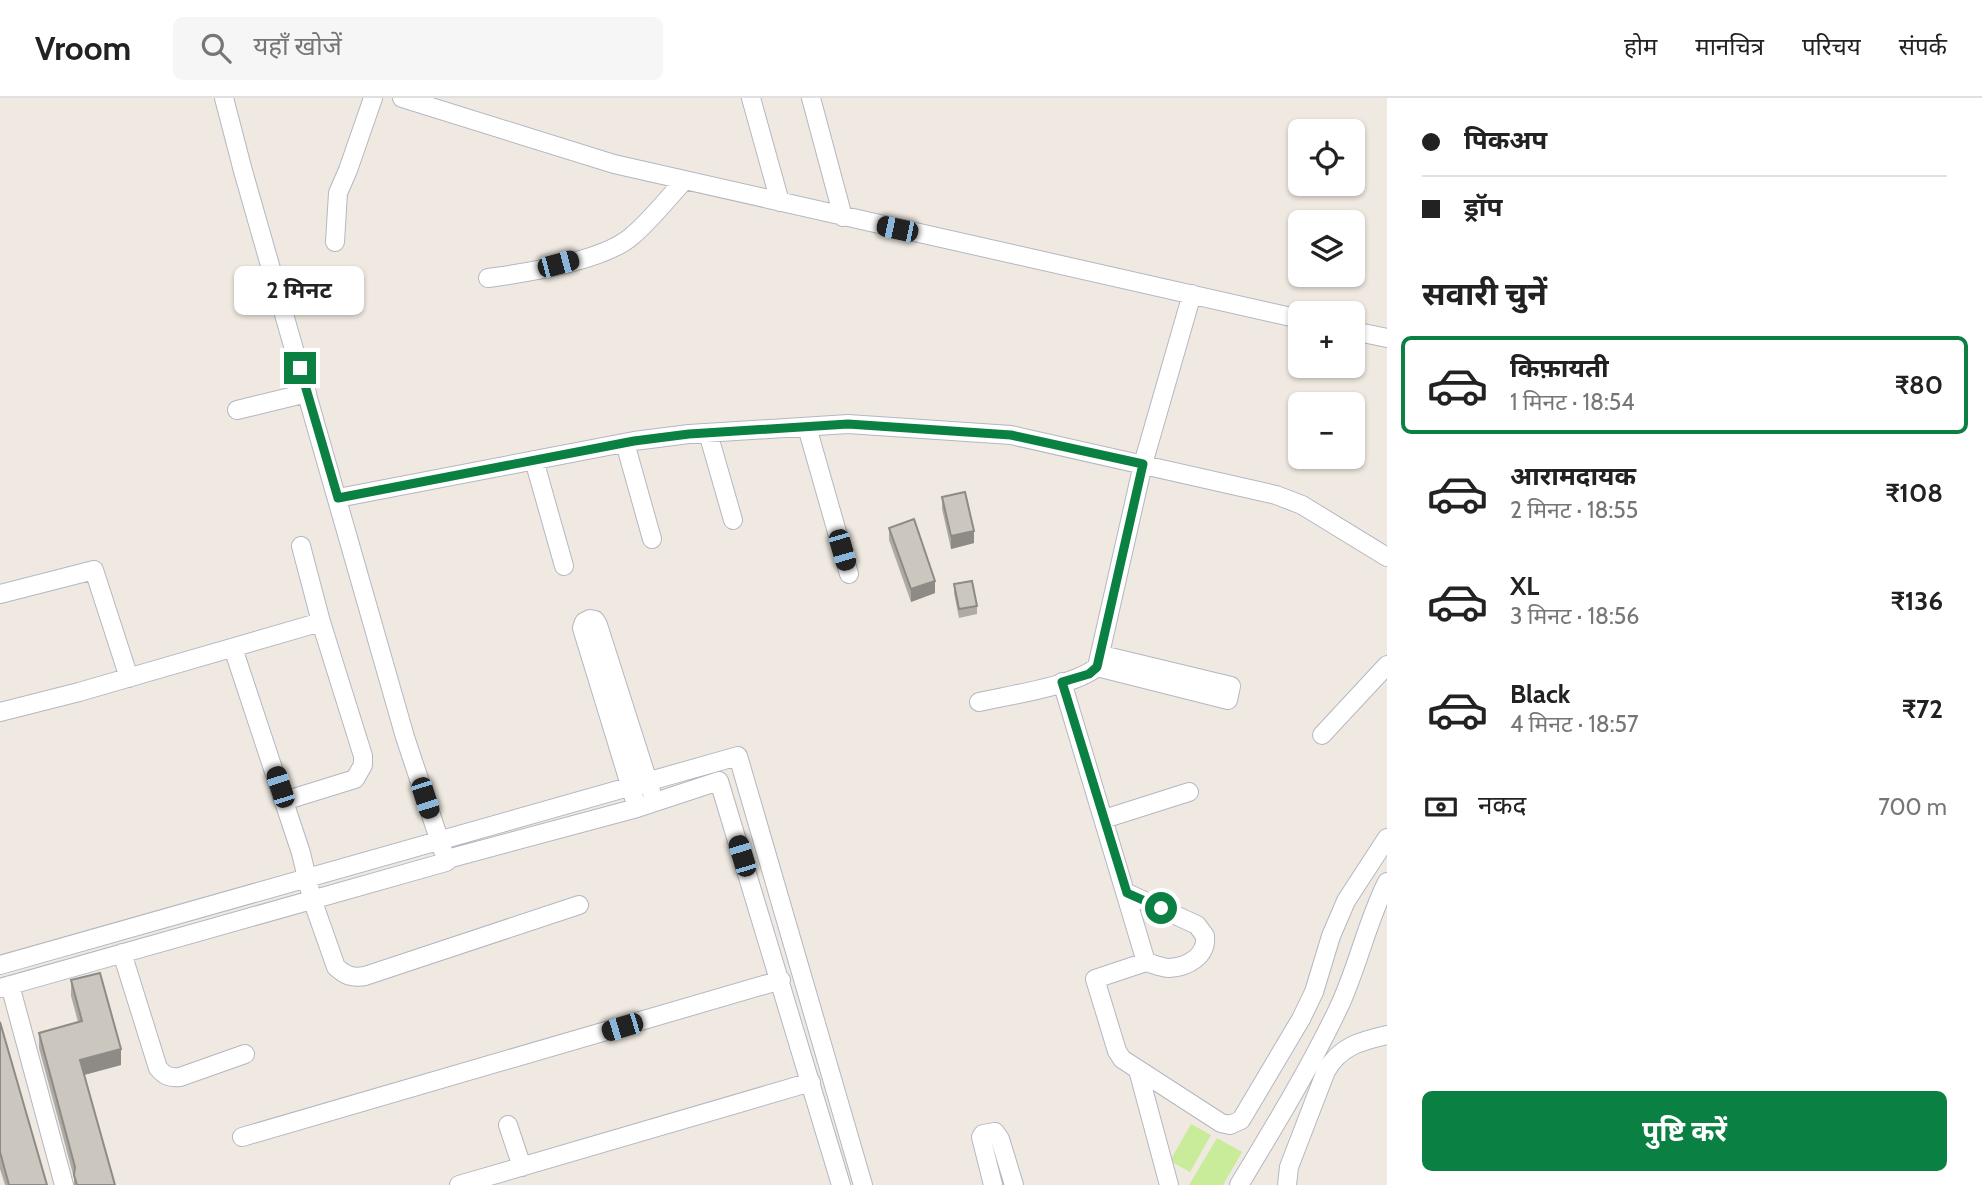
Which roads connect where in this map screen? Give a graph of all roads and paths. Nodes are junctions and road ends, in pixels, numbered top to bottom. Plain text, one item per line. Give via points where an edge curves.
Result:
1 (224, 98) edge
2 (373, 98) edge
3 (402, 98) edge
4 (751, 98) edge
5 (831, 98) edge
6 (812, 100) edge
7 (454, 106) edge
8 (684, 181) junction
9 (780, 202) junction
10 (843, 217) junction
11 (335, 243) dead end
12 (488, 278) dead end
13 (1192, 294) junction
14 (1288, 316) edge
15 (1365, 333) edge
16 (1387, 338) edge
17 (307, 393) junction
18 (237, 410) dead end
19 (807, 427) junction
20 (708, 432) junction
21 (625, 443) junction
22 (534, 460) junction
23 (1143, 464) junction
24 (338, 498) junction
25 (733, 520) dead end
26 (652, 539) dead end
27 (301, 546) dead end
28 (1387, 557) edge
29 (564, 566) dead end
30 (849, 575) dead end
31 (0, 594) edge
32 (321, 622) junction
33 (233, 649) junction
34 (1099, 661) junction
35 (1387, 665) edge
36 (129, 678) junction
37 (1062, 682) junction
38 (979, 702) dead end
39 (0, 712) edge
40 (1322, 734) dead end
41 (639, 784) junction
42 (1189, 792) dead end
43 (284, 801) junction
44 (655, 802) junction
45 (637, 807) junction
46 (1104, 819) junction
47 (1387, 838) edge
48 (439, 841) junction
49 (446, 862) junction
50 (307, 878) junction
51 (1387, 882) edge
52 (1127, 893) junction
53 (312, 899) junction
54 (579, 905) dead end
55 (121, 953) junction
56 (1146, 962) junction
57 (0, 965) edge
58 (781, 980) junction
59 (5, 987) edge
60 (1387, 1034) edge
61 (245, 1054) dead end
62 (1138, 1070) junction
63 (811, 1082) junction
64 (508, 1125) dead end
65 (242, 1138) dead end
66 (522, 1167) junction
67 (64, 1185) edge
68 (459, 1185) edge
69 (841, 1185) edge
70 (863, 1185) edge
71 (993, 1185) edge
72 (1014, 1185) edge
73 (1169, 1185) edge
74 (1239, 1185) edge
75 (1287, 1185) edge

1 - 17 street
2 - 11 street via 336,201
3 - 7 street
4 - 9 street
5 - 6 street
6 - 10 street
7 - 8 street via 614,164
8 - 9 street
8 - 12 street via 632,237 602,253
9 - 10 street
10 - 13 street
13 - 14 street
13 - 23 street
15 - 16 street
17 - 18 street
17 - 24 street
19 - 20 street
19 - 23 street via 848,424 1011,435
19 - 30 street
20 - 21 street
20 - 25 street
21 - 22 street
21 - 26 street
22 - 24 street
22 - 29 street
23 - 28 street via 1276,495 1302,505
23 - 34 street
24 - 48 street
27 - 32 street
31 - 36 street via 94,570
32 - 33 street
32 - 43 street via 363,765 355,779
33 - 36 street
33 - 43 street
34 - 34 street via 1231,686 1228,699
34 - 37 street via 1089,674
35 - 40 street
36 - 39 street
37 - 38 street
37 - 46 street
41 - 41 street via 582,628 590,619 598,625
41 - 44 street
41 - 45 street
41 - 48 street
41 - 70 street via 738,756
42 - 46 street
43 - 50 street
44 - 45 street
44 - 58 street via 719,781
45 - 49 street
46 - 52 street
47 - 62 street via 1346,901 1301,1020 1241,1120 1221,1123
48 - 49 street
48 - 50 street
49 - 53 street
50 - 53 street
50 - 57 street
51 - 74 street via 1339,1006
52 - 56 street
52 - 56 street via 1197,925 1205,936 1202,953 1195,960 1167,968
53 - 54 street via 336,967 348,977
53 - 55 street
55 - 59 street
55 - 61 street via 164,1075 180,1077
56 - 62 street via 1095,979 1116,1051
58 - 63 street
58 - 65 street
59 - 67 street
60 - 75 street via 1358,1042 1333,1059 1289,1167
62 - 73 street
63 - 66 street
63 - 69 street
64 - 66 street
66 - 68 street
71 - 72 street via 981,1137 990,1132 1000,1139

